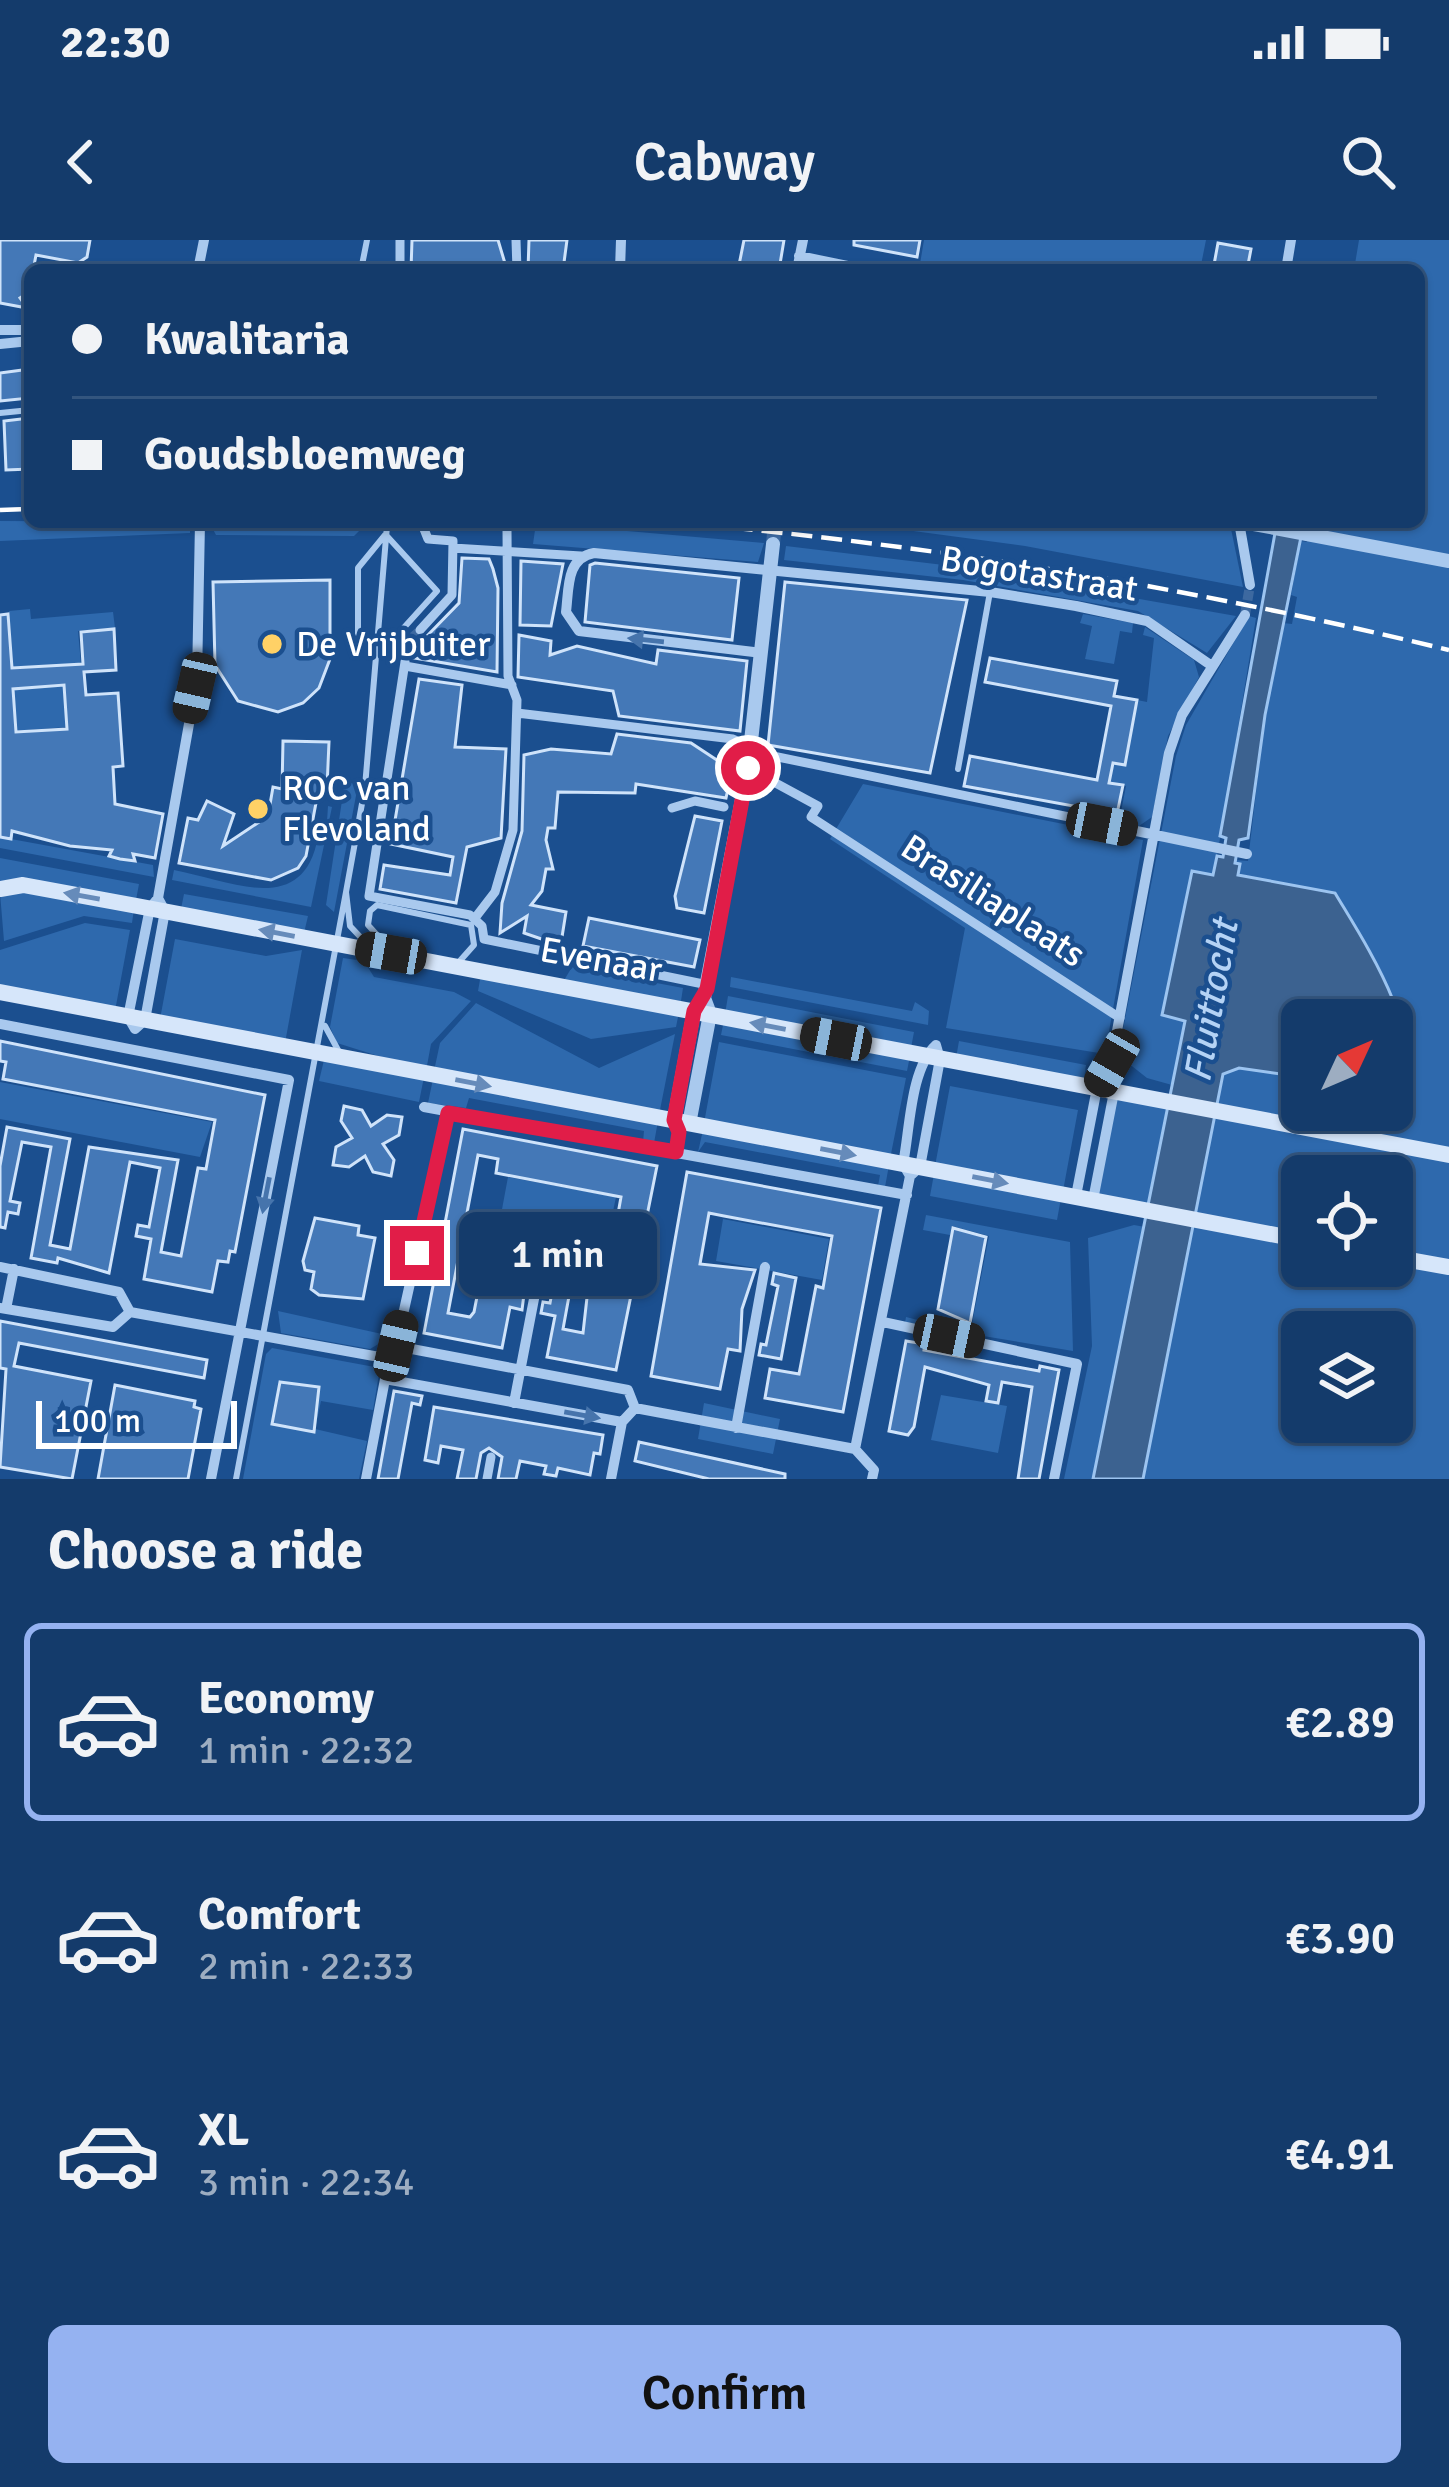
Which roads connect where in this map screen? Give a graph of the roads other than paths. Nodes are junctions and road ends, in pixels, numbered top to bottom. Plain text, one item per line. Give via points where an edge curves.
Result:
1 (802, 240) edge
2 (800, 256) junction
3 (798, 264) edge
4 (838, 264) edge
5 (200, 528) edge
6 (1242, 528) edge
7 (1269, 528) edge
8 (424, 529) dead end
9 (386, 530) junction
10 (507, 530) dead end
11 (773, 544) tunnel mouth
12 (453, 548) junction
13 (506, 549) junction
14 (580, 556) junction
15 (1449, 561) edge
16 (771, 570) junction
17 (1250, 585) tunnel mouth
18 (991, 592) junction
19 (1245, 615) tunnel mouth
20 (420, 630) tunnel mouth
21 (762, 653) junction
22 (378, 656) junction
23 (1213, 666) junction
24 (510, 681) junction
25 (517, 713) junction
26 (751, 745) junction
27 (745, 768) junction
28 (958, 770) dead end
29 (724, 807) dead end
30 (672, 808) dead end
31 (1069, 817) joint
32 (1155, 831) junction
33 (1247, 854) dead end
34 (0, 889) edge
35 (346, 892) junction
36 (158, 906) junction
37 (475, 918) junction
38 (338, 944) junction
39 (396, 954) junction
40 (454, 965) junction
41 (0, 992) edge
42 (704, 1002) junction
43 (326, 1010) junction
44 (1120, 1018) junction
45 (136, 1022) junction
46 (0, 1024) edge
47 (934, 1048) junction
48 (132, 1049) junction
49 (316, 1053) junction
50 (358, 1062) junction
51 (1106, 1090) junction
52 (424, 1108) dead end
53 (448, 1113) junction
54 (681, 1125) junction
55 (676, 1152) junction
56 (1449, 1155) edge
57 (911, 1169) junction
58 (908, 1196) junction
59 (1085, 1198) junction
60 (548, 1226) dead end
61 (1281, 1236) edge
62 (1413, 1261) edge
63 (0, 1267) edge
64 (765, 1267) dead end
65 (1449, 1267) edge
66 (14, 1270) junction
67 (3, 1308) edge
68 (130, 1312) junction
69 (883, 1322) junction
70 (240, 1334) junction
71 (263, 1337) junction
72 (396, 1346) junction
73 (385, 1358) junction
74 (522, 1369) junction
75 (385, 1379) junction
76 (514, 1403) junction
77 (635, 1408) junction
78 (622, 1422) junction
79 (736, 1427) junction
80 (855, 1449) junction
81 (491, 1457) dead end
82 (211, 1479) edge
83 (236, 1479) edge
84 (366, 1479) edge
85 (487, 1479) edge
86 (611, 1479) edge
87 (872, 1479) edge
88 (1054, 1479) edge

1 - 2 street
2 - 3 street
2 - 4 street
5 - 36 street via 196,679
6 - 17 street
7 - 15 street
8 - 12 street via 428,539 453,541
9 - 22 lane
9 - 22 lane via 358,568 358,634
9 - 22 lane via 437,591
10 - 13 street
11 - 16 street
12 - 13 street
12 - 20 street via 452,595
13 - 14 street
13 - 24 street
14 - 16 street, Bogotastraat
21 -> 14 street via 579,631 566,612
16 - 18 street, Bogotastraat
16 - 21 street
18 - 23 street, Bogotastraat via 1140,618
18 - 28 lane
19 - 23 street
21 - 26 street
22 - 35 lane
23 - 32 street via 1182,715
24 - 25 street
24 - 37 street via 405,664 369,896
25 - 26 street
25 - 37 street via 516,830 495,892
26 - 27 street
26 - 31 street
27 - 42 street
27 - 44 street, Brasiliaplaats via 818,806 811,817
29 - 30 street via 695,801
31 - 32 street
32 - 33 street
32 - 44 street
36 -> 34 main road, Evenaar via 23,885
35 - 38 lane
35 - 39 lane via 356,936
38 -> 36 main road, Evenaar
36 - 45 street
37 - 42 street via 487,939
38 - 39 main road, Evenaar
38 - 43 lane
39 - 40 main road, Evenaar
39 - 40 lane via 370,930 374,907 471,925 472,950
40 - 42 main road, Evenaar
41 - 45 main road
47 -> 42 main road, Evenaar
42 - 54 street
43 - 49 lane
43 - 50 lane via 331,1042
44 - 51 street
45 - 48 street
45 - 49 main road
46 - 48 street
47 - 51 main road, Evenaar
47 - 57 street
48 -> 70 street via 289,1081
49 - 50 main road
49 - 71 lane
50 -> 54 main road
51 - 56 main road, Evenaar
51 - 59 street
52 - 53 street
53 - 55 street
53 - 72 street
54 - 55 street
54 -> 57 main road
55 - 58 street
57 - 58 street
57 -> 59 main road
58 - 69 street
59 - 61 main road
60 - 74 street
62 - 65 main road
63 - 66 street
64 - 79 street
66 - 67 street
66 - 68 street via 119,1292
67 - 68 street via 113,1327
68 - 70 street
69 - 80 street
69 - 88 street via 1077,1364
70 - 71 street
70 - 82 street
71 - 73 street
71 - 83 lane
72 - 73 street
72 - 74 street
73 - 75 street
74 - 76 street
74 - 77 street via 628,1390
75 - 76 street
75 - 84 street
76 -> 78 street
77 - 78 street
77 - 79 street
78 - 86 street
79 - 80 street
80 - 87 street via 874,1470
81 - 85 street

